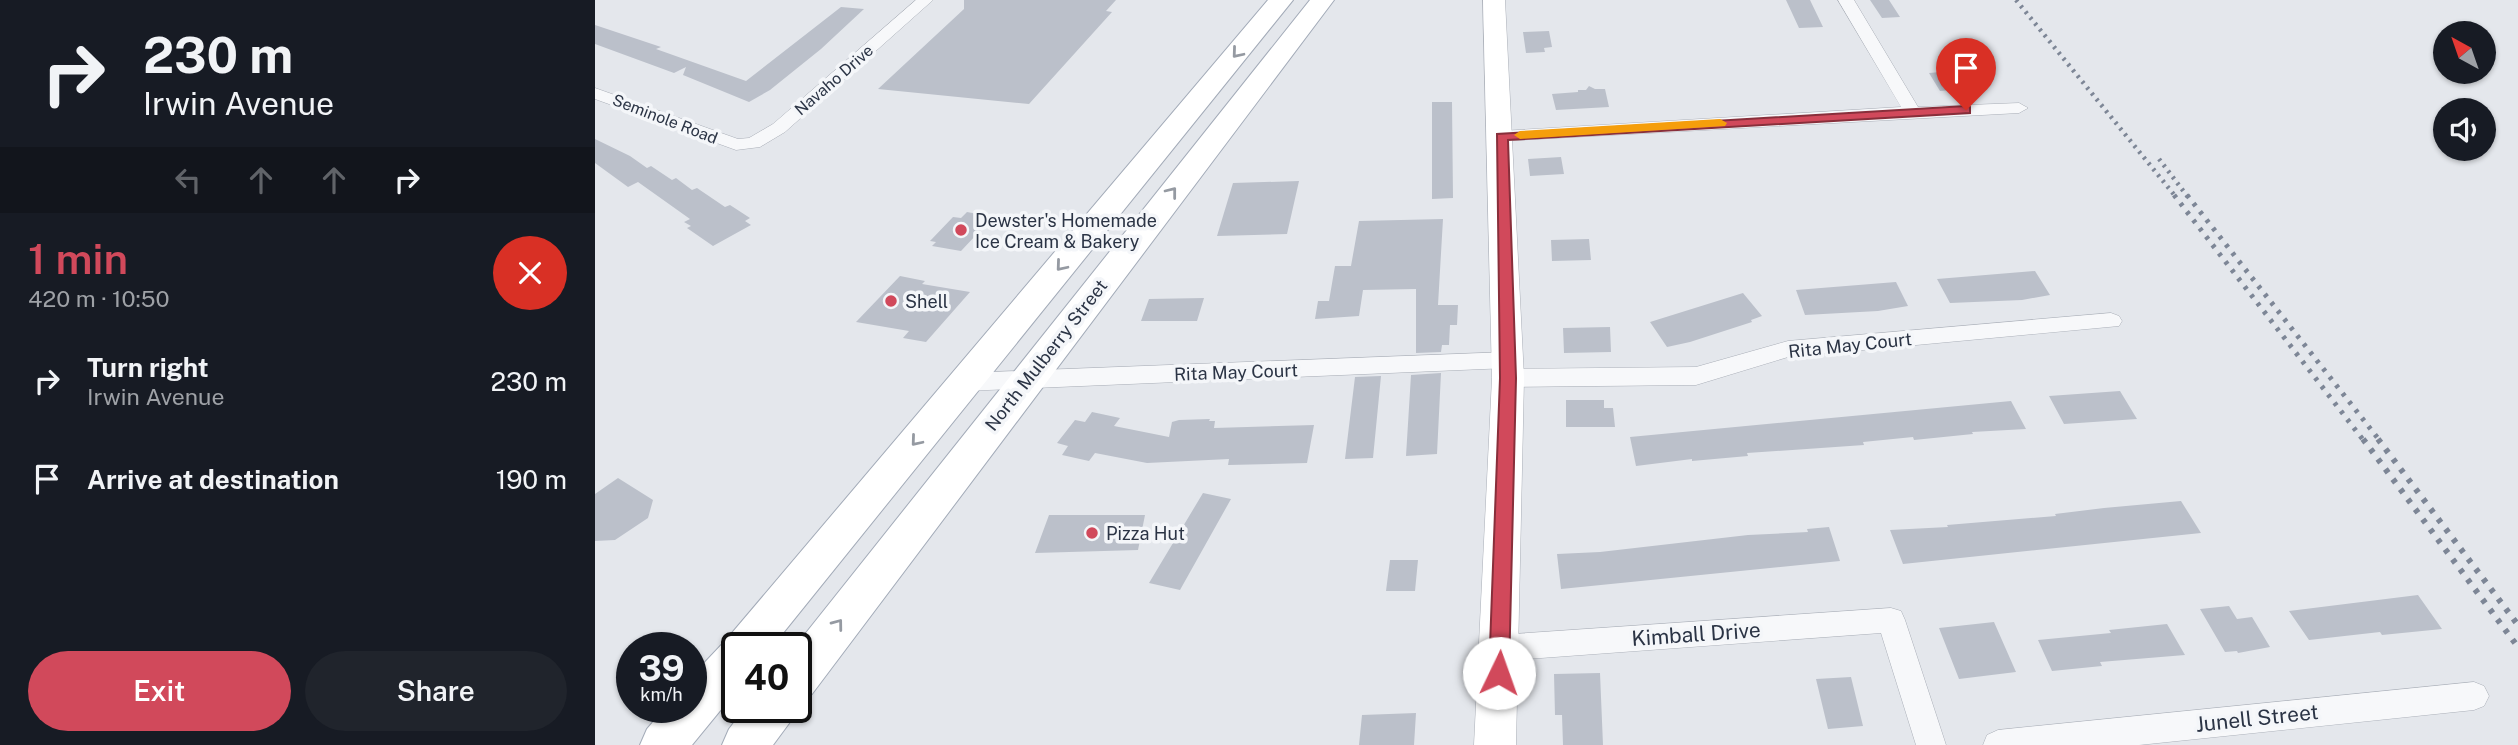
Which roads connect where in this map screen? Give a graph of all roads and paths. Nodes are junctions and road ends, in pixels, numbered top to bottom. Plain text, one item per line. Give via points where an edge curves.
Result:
1 (925, 0) edge
2 (1280, 0) edge
3 (1322, 0) edge
4 (1494, 0) edge
5 (1846, 0) edge
6 (595, 93) edge
7 (2019, 108) dead end
8 (1913, 112) junction
9 (1501, 136) junction
10 (736, 145) joint
11 (2111, 321) dead end
12 (1508, 369) junction
13 (1027, 380) junction
14 (964, 382) junction
15 (757, 632) edge
16 (1500, 648) junction
17 (812, 657) edge
18 (721, 675) edge
19 (2475, 696) dead end
20 (762, 723) edge
21 (663, 745) edge
22 (745, 745) edge
23 (1495, 745) edge
24 (1931, 745) edge
25 (1998, 745) edge

1 - 10 street, Navaho Drive via 779,128 754,143
2 -> 14 main road
13 -> 3 main road, North Mulberry Street
4 - 9 street
5 - 8 street
6 - 10 street, Seminole Road
7 - 8 street
8 - 9 street
9 - 12 street
11 - 12 street, Rita May Court via 1788,349 1696,376
12 - 13 street, Rita May Court
12 - 16 street
13 - 14 street, Rita May Court
17 -> 13 main road, North Mulberry Street
14 -> 15 main road
16 - 23 street
16 - 24 street, Kimball Drive via 1891,620
18 - 21 main road
19 - 25 street, Junell Street
20 - 22 main road

